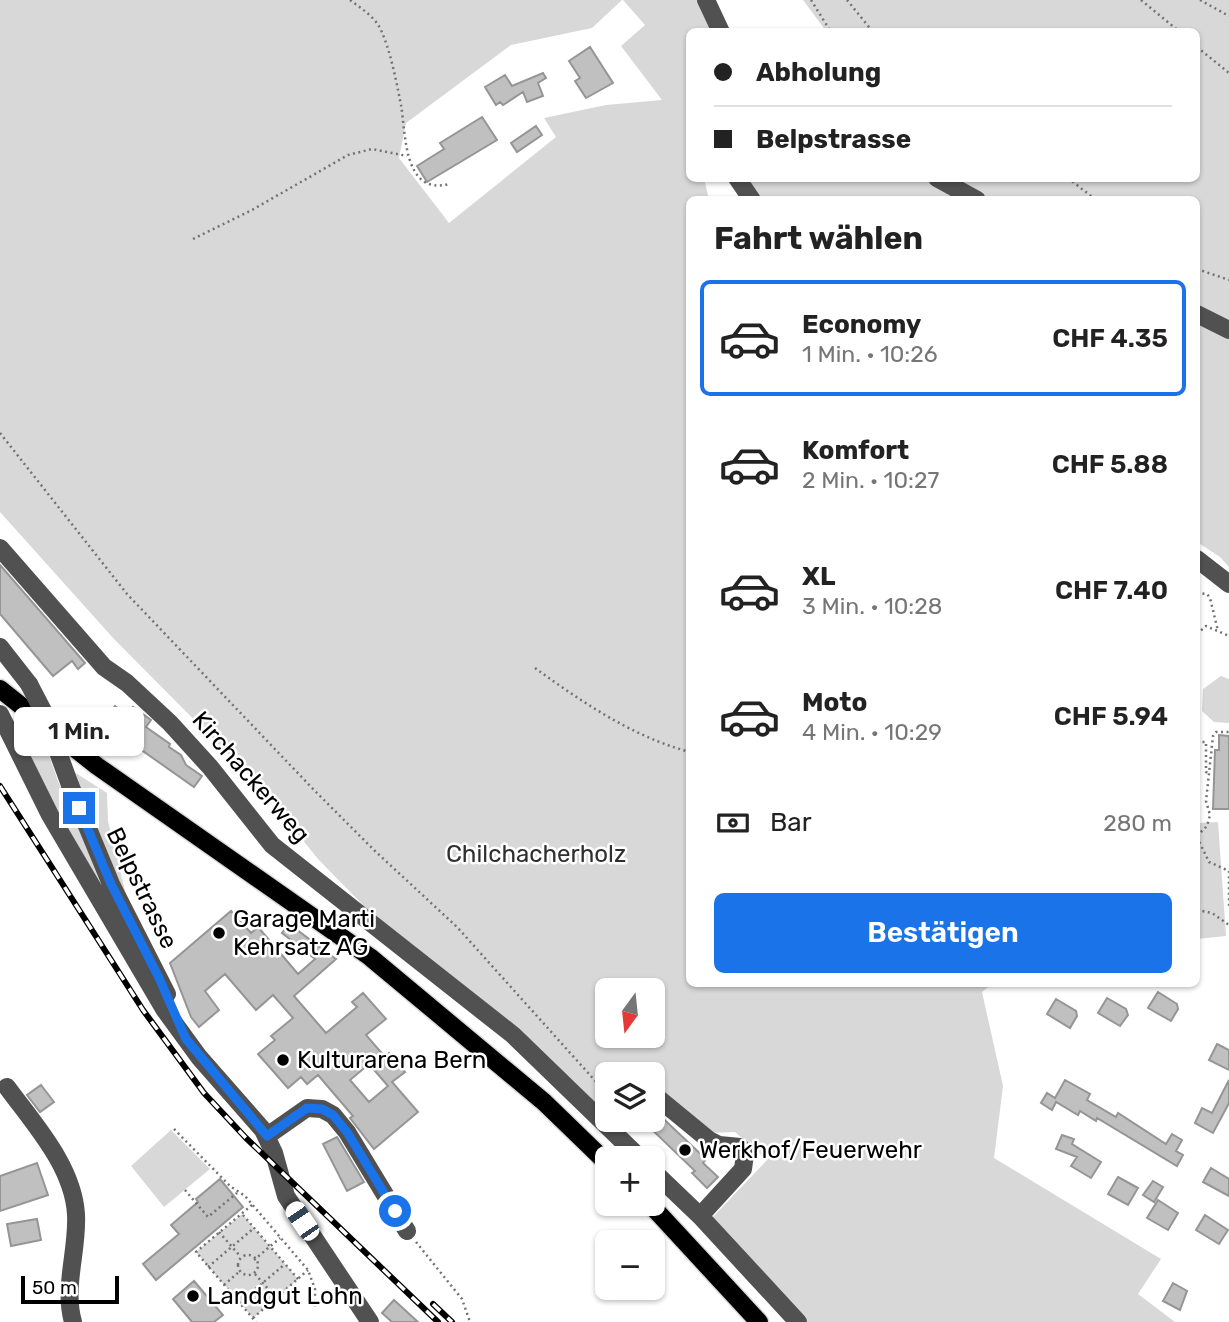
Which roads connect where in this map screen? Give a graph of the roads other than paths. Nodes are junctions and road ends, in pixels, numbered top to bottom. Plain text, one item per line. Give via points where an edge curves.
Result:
1 (706, 0) edge
2 (719, 28) edge
3 (944, 182) edge
4 (970, 196) edge
5 (1200, 316) edge
6 (1229, 330) edge
7 (0, 548) edge
8 (1200, 561) edge
9 (1229, 584) edge
10 (0, 647) edge
11 (0, 688) edge
12 (0, 714) edge
13 (186, 1039) junction
14 (7, 1087) dead end
15 (665, 1104) edge
16 (267, 1136) junction
17 (628, 1146) edge
18 (595, 1151) edge
19 (665, 1183) edge
20 (661, 1216) edge
21 (699, 1216) junction
22 (407, 1231) road end
23 (73, 1322) edge
24 (370, 1322) edge
25 (759, 1322) edge
26 (798, 1322) edge

1 - 2 street
3 - 4 street
5 - 6 street
7 - 17 street, Kirchackerweg via 104,667 170,723 272,845 513,1035
8 - 9 street
10 - 13 street, Belpstrasse, bridge via 43,711 92,841
11 - 18 main road via 97,766 370,957 544,1102
12 - 13 street, Belpstrasse via 50,815
13 - 16 street, Belpstrasse
14 - 23 street via 53,1151 74,1201 68,1298
15 - 21 street via 709,1140 740,1147 746,1154 743,1169
16 - 22 street via 307,1108 333,1115
16 - 24 street, Belpstrasse via 286,1196
19 - 21 street
20 - 25 main road
21 - 26 street

